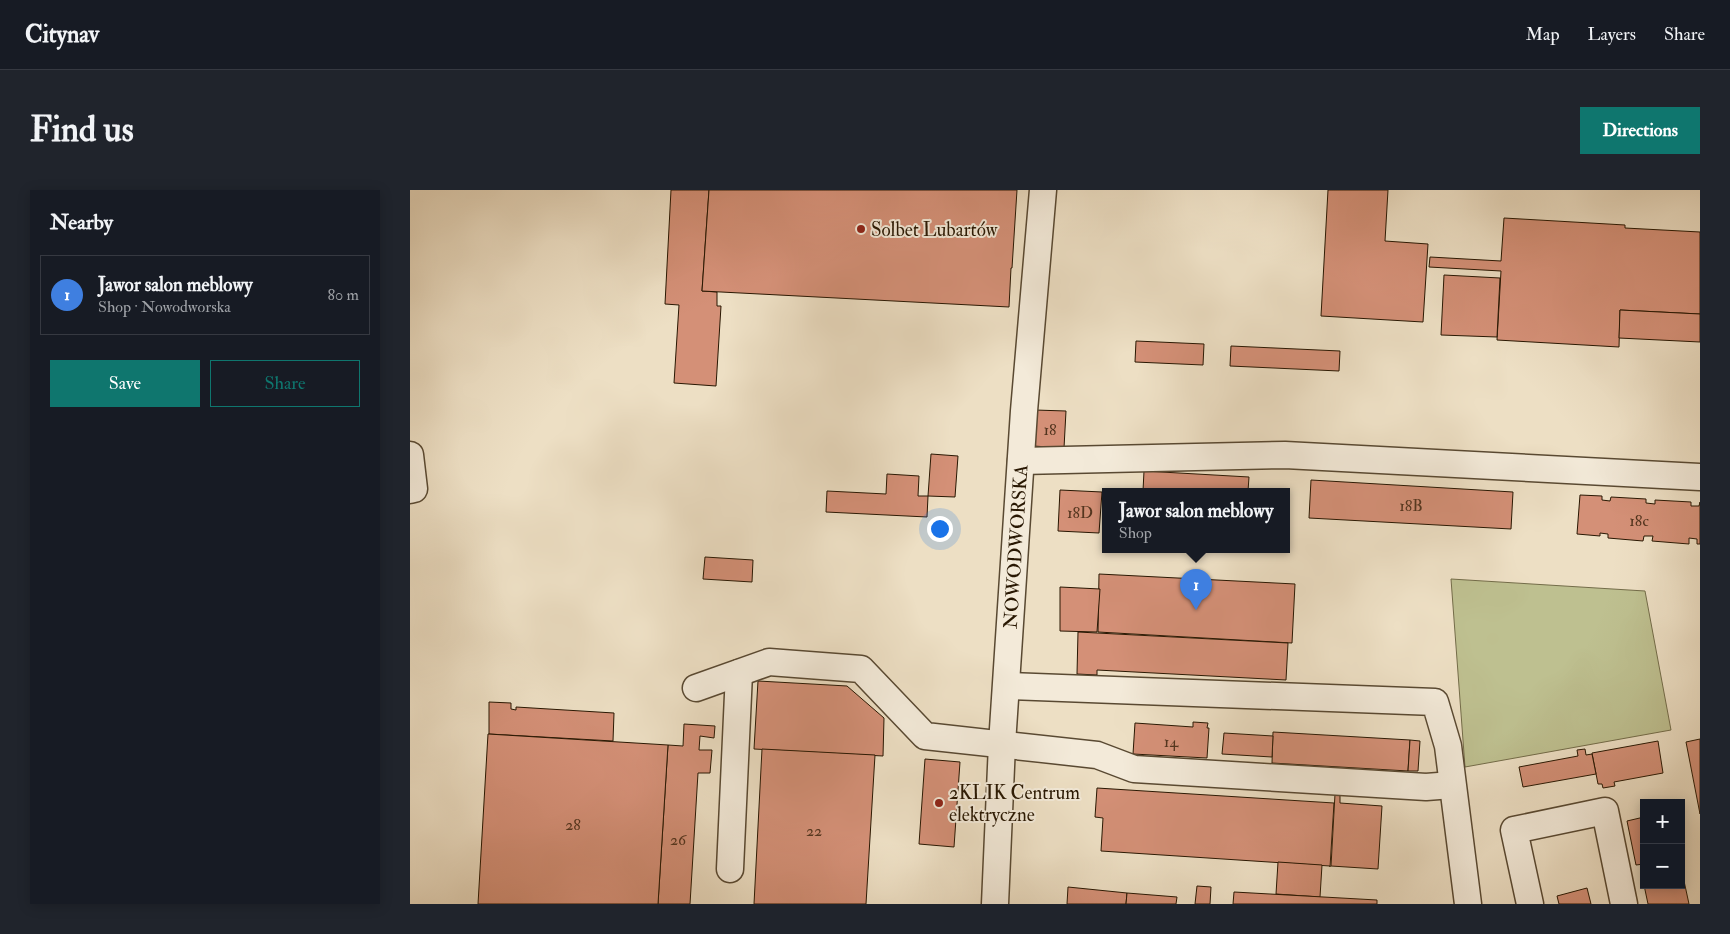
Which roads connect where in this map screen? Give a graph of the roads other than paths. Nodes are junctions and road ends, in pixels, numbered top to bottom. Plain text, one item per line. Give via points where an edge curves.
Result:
1 (1043, 190) edge
2 (410, 455) edge
3 (1021, 461) junction
4 (1700, 477) edge
5 (410, 490) edge
6 (739, 673) junction
7 (1007, 686) junction
8 (696, 688) dead end
9 (1002, 744) junction
10 (1452, 785) junction
11 (730, 869) dead end
12 (995, 904) edge
13 (1468, 904) edge
14 (1530, 904) edge
15 (1624, 904) edge

1 - 3 street, NOWODWORSKA
2 - 5 street via 414,489
3 - 4 street via 1285,456
3 - 7 street, NOWODWORSKA
6 - 8 street
6 - 9 street via 769,662 861,669 925,736
6 - 11 street
7 - 9 street, NOWODWORSKA
7 - 10 street via 1435,702 1448,746
9 - 10 street via 1097,755 1134,768 1426,788
9 - 12 street, NOWODWORSKA
10 - 13 street
14 - 15 street via 1514,830 1605,811

